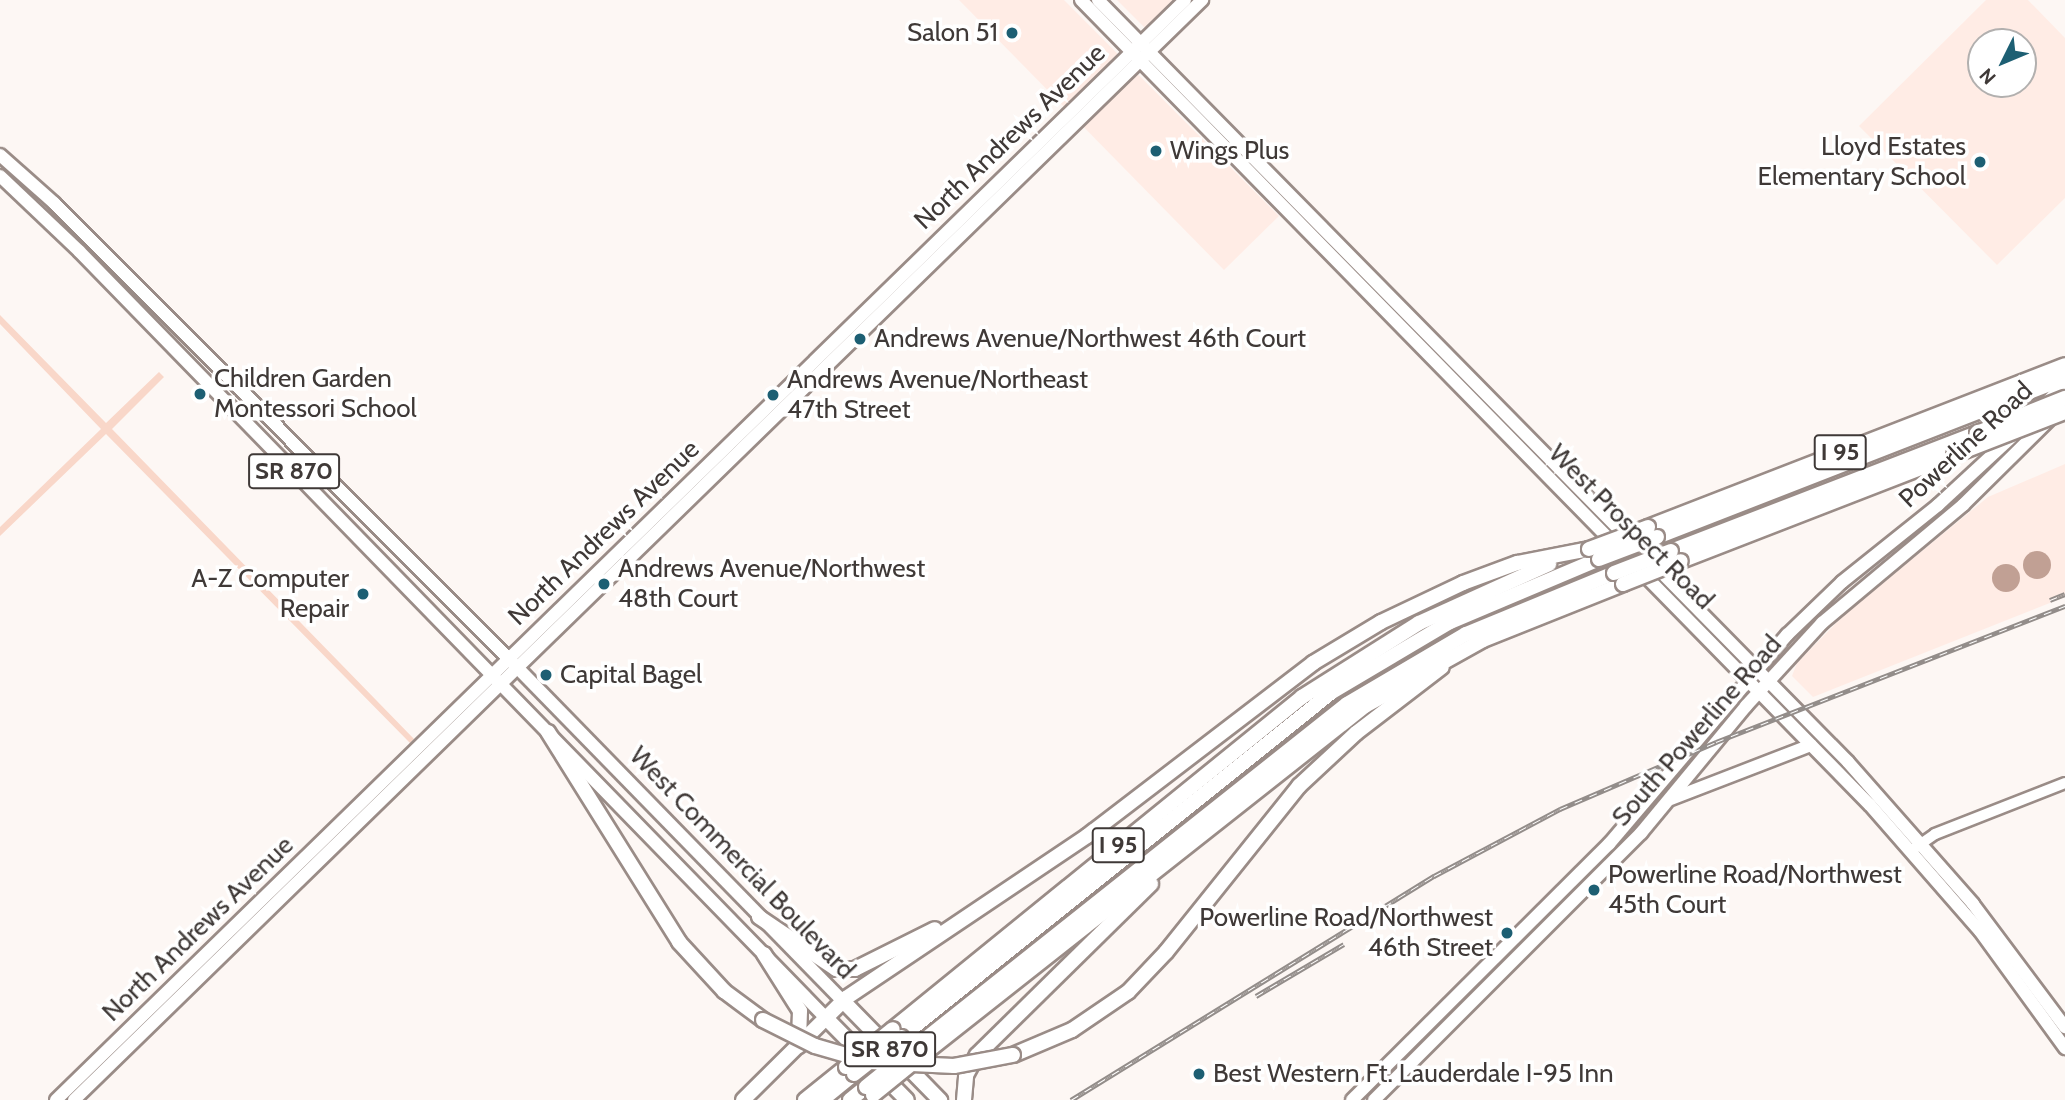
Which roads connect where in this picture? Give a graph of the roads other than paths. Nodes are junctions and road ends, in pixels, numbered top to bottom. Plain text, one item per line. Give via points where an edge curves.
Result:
1 (1081, 0) edge
2 (1098, 0) edge
3 (1185, 0) edge
4 (1202, 0) edge
5 (1140, 51) junction
6 (0, 155) edge
7 (0, 166) edge
8 (0, 176) edge
9 (54, 203) junction
10 (49, 221) junction
11 (113, 262) junction
12 (121, 294) junction
13 (191, 342) junction
14 (182, 356) junction
15 (2065, 365) edge
16 (2065, 379) edge
17 (2065, 384) edge
18 (2065, 398) edge
19 (2065, 404) edge
20 (256, 407) junction
21 (2065, 412) edge
22 (1994, 454) junction
23 (288, 465) junction
24 (1974, 494) junction
25 (353, 506) junction
26 (340, 518) junction
27 (1653, 532) junction
28 (1897, 537) joint
29 (396, 550) junction
30 (1594, 554) junction
31 (1676, 556) junction
32 (1618, 578) junction
33 (1459, 652) junction
34 (513, 664) junction
35 (1752, 673) junction
36 (497, 680) junction
37 (1768, 680) junction
38 (1759, 691) junction
39 (548, 732) junction
40 (1811, 745) junction
41 (2065, 783) edge
42 (1671, 799) junction
43 (1194, 839) junction
44 (1917, 846) junction
45 (974, 910) junction
46 (759, 917) junction
47 (1520, 943) junction
48 (764, 954) junction
49 (843, 1001) junction
50 (826, 1018) junction
51 (2065, 1027) edge
52 (799, 1046) junction
53 (2065, 1048) edge
54 (917, 1053) junction
55 (850, 1071) junction
56 (1380, 1072) junction
57 (1387, 1087) junction
58 (869, 1094) edge
59 (939, 1099) edge
60 (56, 1100) edge
61 (74, 1100) edge
62 (743, 1100) edge
63 (805, 1100) edge
64 (822, 1100) edge
65 (850, 1100) edge
66 (907, 1100) edge
67 (964, 1100) edge
68 (1352, 1100) edge
69 (1374, 1100) edge

1 - 5 main road
2 - 5 main road
3 - 5 main road, North Andrews Avenue
4 - 5 main road, North Andrews Avenue
5 - 34 main road, North Andrews Avenue
5 - 35 main road, West Prospect Road
6 - 9 main road, SR 870
7 - 9 main road via 39,200
8 - 10 main road, SR 870
9 - 11 main road, SR 870
10 - 11 main road via 62,220 100,258
10 - 12 main road, SR 870
11 - 13 main road, SR 870
12 - 13 main road via 134,297 174,338
12 - 14 main road, SR 870
13 - 20 main road, SR 870
14 - 20 main road via 198,359 244,405
14 - 23 main road, SR 870
15 - 27 highway, I 95
16 - 27 highway
17 - 22 main road, Powerline Road
18 - 31 highway, bridge
19 - 24 main road, South Powerline Road
20 - 25 main road, SR 870
21 - 31 highway, I 95, bridge
22 - 24 main road
22 - 28 main road, Powerline Road
23 - 25 main road via 299,466 337,503
23 - 26 main road, SR 870
24 - 37 main road, South Powerline Road via 1847,600
25 - 29 main road, SR 870
26 - 29 main road via 354,520 384,548
26 - 36 main road, SR 870
27 - 30 highway, I 95, bridge
28 - 35 main road, South Powerline Road via 1831,592
29 - 34 main road, SR 870
30 - 45 highway via 1517,563 1347,641 1285,682 1087,836
30 - 55 highway, I 95, bridge via 1452,606 1325,681
31 - 32 highway, bridge
32 - 33 highway, I 95
32 - 54 highway via 1466,634 1359,696
33 - 39 highway, bridge via 1307,777 1166,952 1128,992 1072,1030 1013,1055 954,1066 870,1062 815,1046 763,1020 724,991 679,942
33 - 43 highway, I 95 via 1343,721
34 - 36 main road, North Andrews Avenue
34 - 46 main road, West Commercial Boulevard / SR 870
35 - 37 main road, West Prospect Road
35 - 38 main road, West Prospect Road
35 - 47 main road, South Powerline Road via 1628,823 1528,927
36 - 39 main road, West Commercial Boulevard / SR 870
36 - 60 main road, North Andrews Avenue
36 - 61 main road, North Andrews Avenue
37 - 38 main road, South Powerline Road
37 - 44 main road, West Prospect Road
38 - 40 main road, West Prospect Road
38 - 42 main road, South Powerline Road
39 - 48 main road, West Commercial Boulevard / SR 870
40 - 42 main road
40 - 44 main road, West Prospect Road
41 - 44 street
42 - 47 main road, South Powerline Road
43 - 54 highway, I 95
43 - 67 highway via 981,1050 965,1075
44 - 51 main road, West Prospect Road
44 - 53 main road, West Prospect Road
45 - 46 highway via 855,969 821,963
45 - 49 highway
46 - 49 main road, West Commercial Boulevard / SR 870
47 - 56 main road, South Powerline Road
47 - 57 main road, South Powerline Road via 1509,964
48 - 50 main road, West Commercial Boulevard / SR 870
48 - 52 highway via 802,1015
49 - 50 highway
49 - 59 highway, West Commercial Boulevard / SR 870
50 - 52 highway
50 - 66 highway, West Commercial Boulevard / SR 870
52 - 62 highway
54 - 58 highway, I 95, bridge
55 - 63 highway, I 95
55 - 64 highway
56 - 57 main road
56 - 68 main road, South Powerline Road
57 - 69 main road, South Powerline Road
58 - 65 highway

